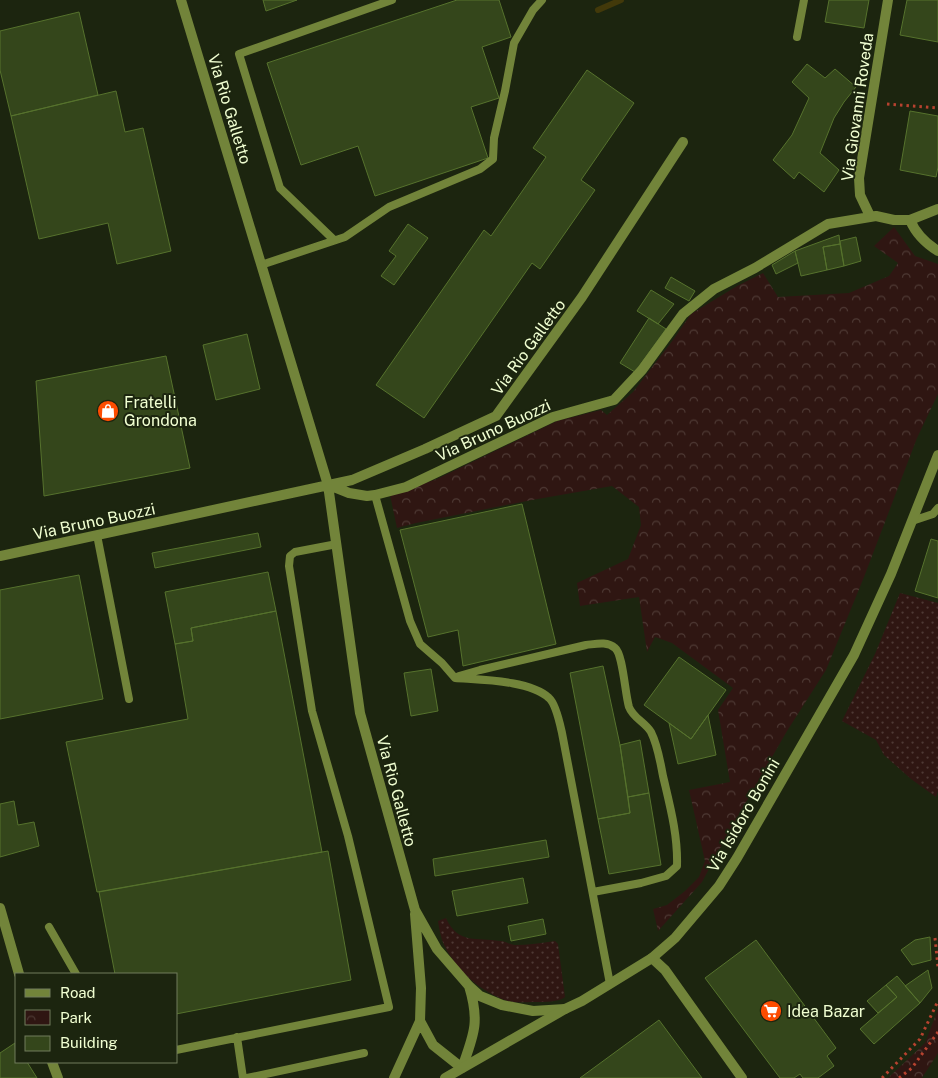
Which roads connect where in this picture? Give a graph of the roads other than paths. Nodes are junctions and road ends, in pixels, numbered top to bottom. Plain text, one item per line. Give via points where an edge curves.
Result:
1 (181, 0) edge
2 (392, 0) edge
3 (542, 0) edge
4 (804, 0) edge
5 (888, 0) edge
6 (797, 37) dead end
7 (683, 142) dead end
8 (938, 209) edge
9 (870, 216) junction
10 (910, 220) junction
11 (334, 240) junction
12 (938, 251) edge
13 (261, 264) junction
14 (938, 455) edge
15 (328, 485) junction
16 (375, 495) junction
17 (938, 508) edge
18 (912, 521) junction
19 (97, 535) junction
20 (337, 544) junction
21 (0, 556) edge
22 (455, 678) junction
23 (129, 699) dead end
24 (593, 892) junction
25 (0, 908) edge
26 (415, 910) junction
27 (50, 927) dead end
28 (652, 958) junction
29 (20, 973) edge
30 (75, 973) edge
31 (610, 984) junction
32 (468, 986) junction
33 (565, 1009) junction
34 (420, 1021) junction
35 (237, 1037) junction
36 (178, 1050) edge
37 (364, 1053) dead end
38 (52, 1063) edge
39 (462, 1068) junction
40 (58, 1078) edge
41 (245, 1078) edge
42 (394, 1078) edge
43 (445, 1078) edge
44 (742, 1078) edge

1 - 13 street, Via Rio Galletto
2 - 11 lane via 239,54 280,188
3 - 11 lane via 514,43 494,138 493,159 480,169 389,207 345,237
4 - 6 lane
5 - 9 street, Via Giovanni Roveda via 859,178 860,194
7 - 15 street, Via Rio Galletto via 582,297 496,416 352,480
8 - 10 street, Via Bruno Buozzi
9 - 10 street, Via Bruno Buozzi
9 - 16 street, Via Bruno Buozzi via 828,224 714,289 683,314 642,370 614,400 553,417 429,477
10 - 12 street via 923,240
11 - 13 lane
13 - 15 street, Via Rio Galletto
14 - 18 street, Via Isidoro Bonini
15 - 16 street, Via Bruno Buozzi via 349,493
15 - 19 street, Via Bruno Buozzi
15 - 20 street, Via Rio Galletto
16 - 22 lane via 410,621 420,644
17 - 18 lane via 933,514
18 - 28 street, Via Isidoro Bonini via 854,655 737,858 693,919
19 - 21 street, Via Bruno Buozzi
19 - 23 lane
20 - 26 street, Via Rio Galletto via 360,713
20 - 35 lane via 295,552 290,556 289,566 312,711 348,836 389,1007
22 - 24 lane via 504,682 532,688 550,698 562,733
22 - 24 lane via 586,645 604,643 615,648 620,655 630,709 650,730 656,744 678,847 677,866 666,876
24 - 31 lane
25 - 29 street
26 - 32 street, Via Rio Galletto via 437,949
26 - 34 street
27 - 30 lane
28 - 31 street, Via Isidoro Bonini
28 - 44 street via 666,970
31 - 33 street, Via Isidoro Bonini
32 - 33 street, Via Rio Galletto via 480,996 502,1005 533,1011
32 - 39 street via 476,1020
33 - 39 street, Via Isidoro Bonini
34 - 39 street via 433,1045
34 - 42 street
35 - 36 lane
35 - 41 lane
37 - 41 lane
38 - 40 street
39 - 43 street, Via Isidoro Bonini

